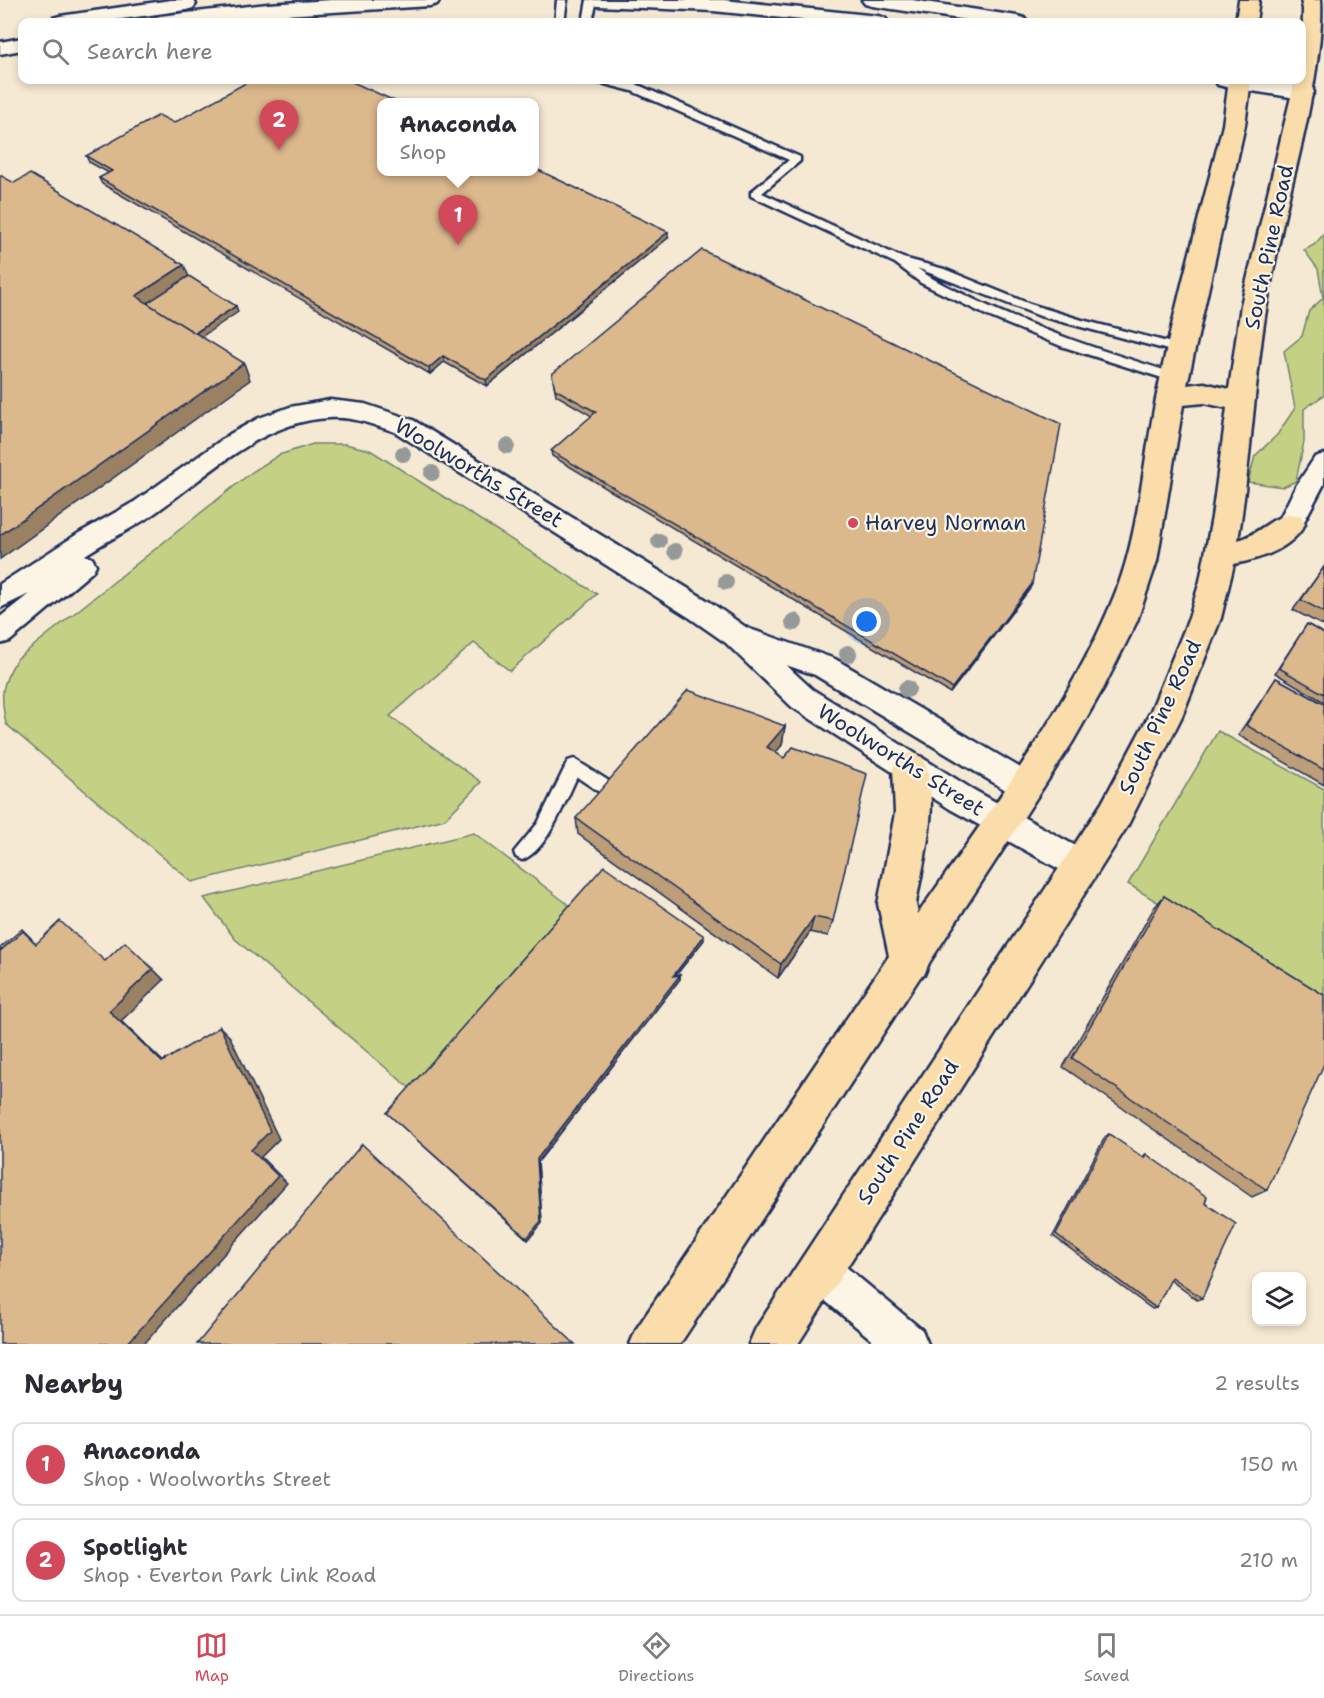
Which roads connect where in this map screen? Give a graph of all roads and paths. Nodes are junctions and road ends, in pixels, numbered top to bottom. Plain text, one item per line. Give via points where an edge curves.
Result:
1 (221, 0) edge
2 (430, 0) edge
3 (562, 0) edge
4 (592, 0) edge
5 (597, 0) edge
6 (872, 0) edge
7 (1249, 0) edge
8 (1311, 0) edge
9 (89, 18) edge
10 (196, 18) edge
11 (560, 18) edge
12 (589, 18) edge
13 (842, 18) edge
14 (991, 18) edge
15 (1247, 18) edge
16 (18, 29) edge
17 (0, 32) edge
18 (18, 45) edge
19 (0, 48) edge
20 (1306, 68) edge
21 (613, 84) edge
22 (628, 84) edge
23 (1235, 84) edge
24 (1303, 84) edge
25 (636, 89) junction
26 (899, 260) junction
27 (1183, 350) junction
28 (1173, 387) junction
29 (1240, 401) junction
30 (1324, 463) edge
31 (148, 505) junction
32 (1290, 524) joint
33 (1220, 555) junction
34 (0, 597) edge
35 (0, 633) edge
36 (736, 635) junction
37 (910, 768) junction
38 (1025, 786) junction
39 (614, 793) edge
40 (1001, 822) junction
41 (522, 852) dead end
42 (1081, 865) junction
43 (909, 962) junction
44 (819, 1269) junction
45 (653, 1344) edge
46 (772, 1344) edge
47 (908, 1344) edge

1 - 9 main road
2 - 10 main road
3 - 11 lane
4 - 12 lane
5 - 13 main road via 748,8
6 - 14 main road
7 - 15 highway
8 - 20 highway, South Pine Road via 1312,37
16 - 17 main road
18 - 19 main road
21 - 25 lane
22 - 25 lane
23 - 27 highway via 1234,124
24 - 29 highway, South Pine Road via 1257,294
25 - 26 lane via 796,159 755,194
26 - 27 lane via 935,268 1043,313
26 - 28 lane via 925,280
27 - 28 highway
28 - 29 highway
28 - 38 highway via 1135,587 1095,673
29 - 33 highway, South Pine Road
30 - 32 street
31 - 34 street, Woolworths Street
31 - 35 street, Woolworths Street via 101,551
31 - 36 street, Woolworths Street via 243,436 276,420 330,408 378,414 526,501
32 - 33 highway via 1269,543
33 - 42 highway, South Pine Road via 1205,618 1165,716 1115,814
36 - 37 street, Woolworths Street via 802,698
36 - 38 street, Woolworths Street via 825,668
37 - 40 street, Woolworths Street
37 - 43 highway via 913,813 897,904
38 - 40 highway
39 - 41 lane via 574,766 544,828
40 - 42 street, Woolworths Street
40 - 43 highway
42 - 44 highway, South Pine Road
43 - 45 highway
44 - 46 highway, South Pine Road
44 - 47 street

